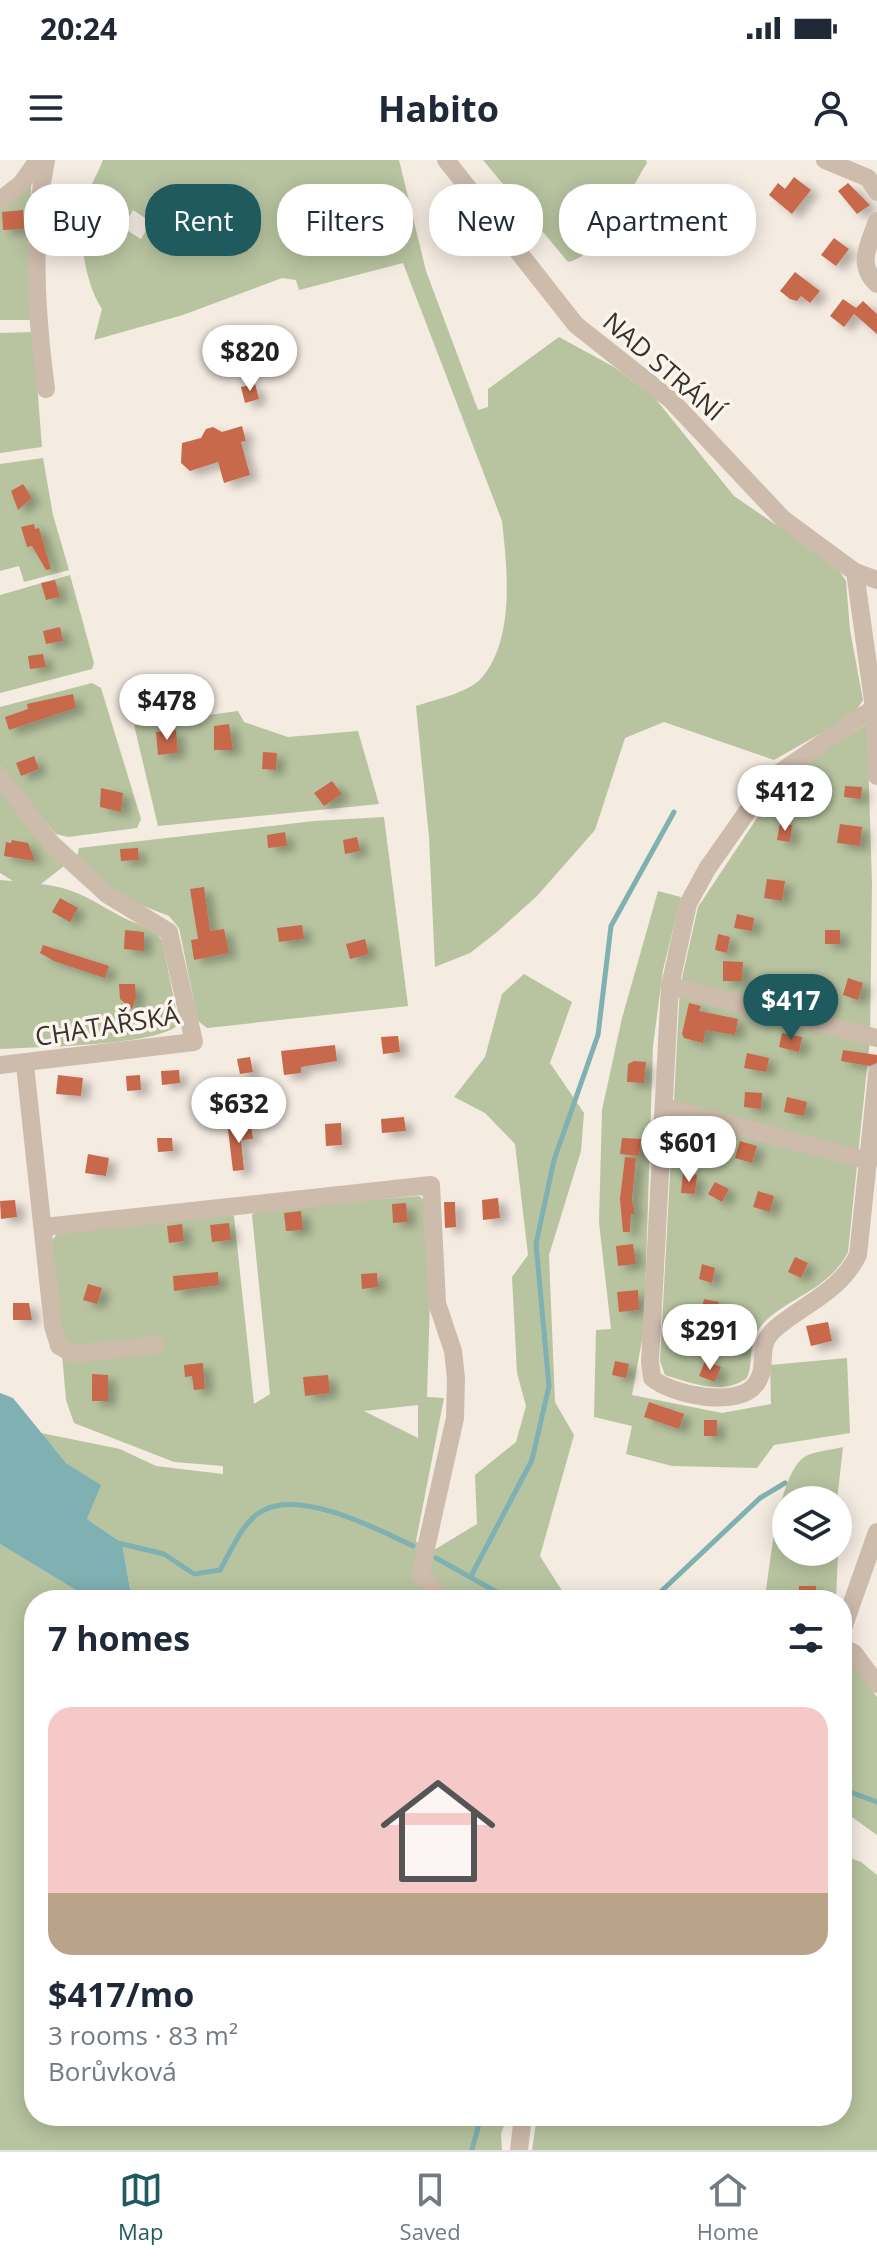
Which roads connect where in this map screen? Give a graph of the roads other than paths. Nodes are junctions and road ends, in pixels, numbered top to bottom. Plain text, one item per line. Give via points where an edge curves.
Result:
1 (38, 160) edge
2 (46, 160) edge
3 (446, 160) edge
4 (825, 160) edge
5 (877, 192) edge
6 (0, 200) edge
7 (877, 221) edge
8 (877, 284) edge
9 (46, 389) dead end
10 (855, 572) junction
11 (877, 580) edge
12 (874, 708) junction
13 (877, 776) edge
14 (0, 777) edge
15 (670, 986) junction
16 (877, 1038) edge
17 (0, 1065) edge
18 (25, 1065) junction
19 (877, 1075) edge
20 (664, 1107) junction
21 (869, 1161) junction
22 (44, 1227) junction
23 (155, 1345) dead end
24 (877, 1532) edge
25 (435, 1590) edge
26 (852, 1603) edge
27 (852, 1652) edge
28 (877, 1684) edge
29 (522, 2126) edge
30 (519, 2150) edge

1 - 6 street via 21,184
2 - 9 street via 38,203 38,326
3 - 10 street, NAD STRÁNÍ via 576,325 671,400 783,519
4 - 5 street via 868,178
7 - 8 street via 863,263
10 - 11 street, NAD STRÁNÍ
10 - 12 street
12 - 13 street
12 - 15 street via 770,779 688,904
14 - 18 street, CHATAŘSKÁ via 52,844 108,895 169,932 194,1042
15 - 16 street
15 - 20 street
17 - 18 street, CHATAŘSKÁ
18 - 22 street, CHATAŘSKÁ
19 - 21 street
20 - 21 street
20 - 21 street via 650,1361 652,1378 660,1385 689,1394 744,1394 756,1385 762,1369 763,1341 840,1284 858,1255
22 - 23 street, CHATAŘSKÁ via 59,1346 73,1354
22 - 25 street via 431,1185 437,1303 456,1378 455,1418 420,1575
24 - 26 street
27 - 28 street
29 - 30 street

